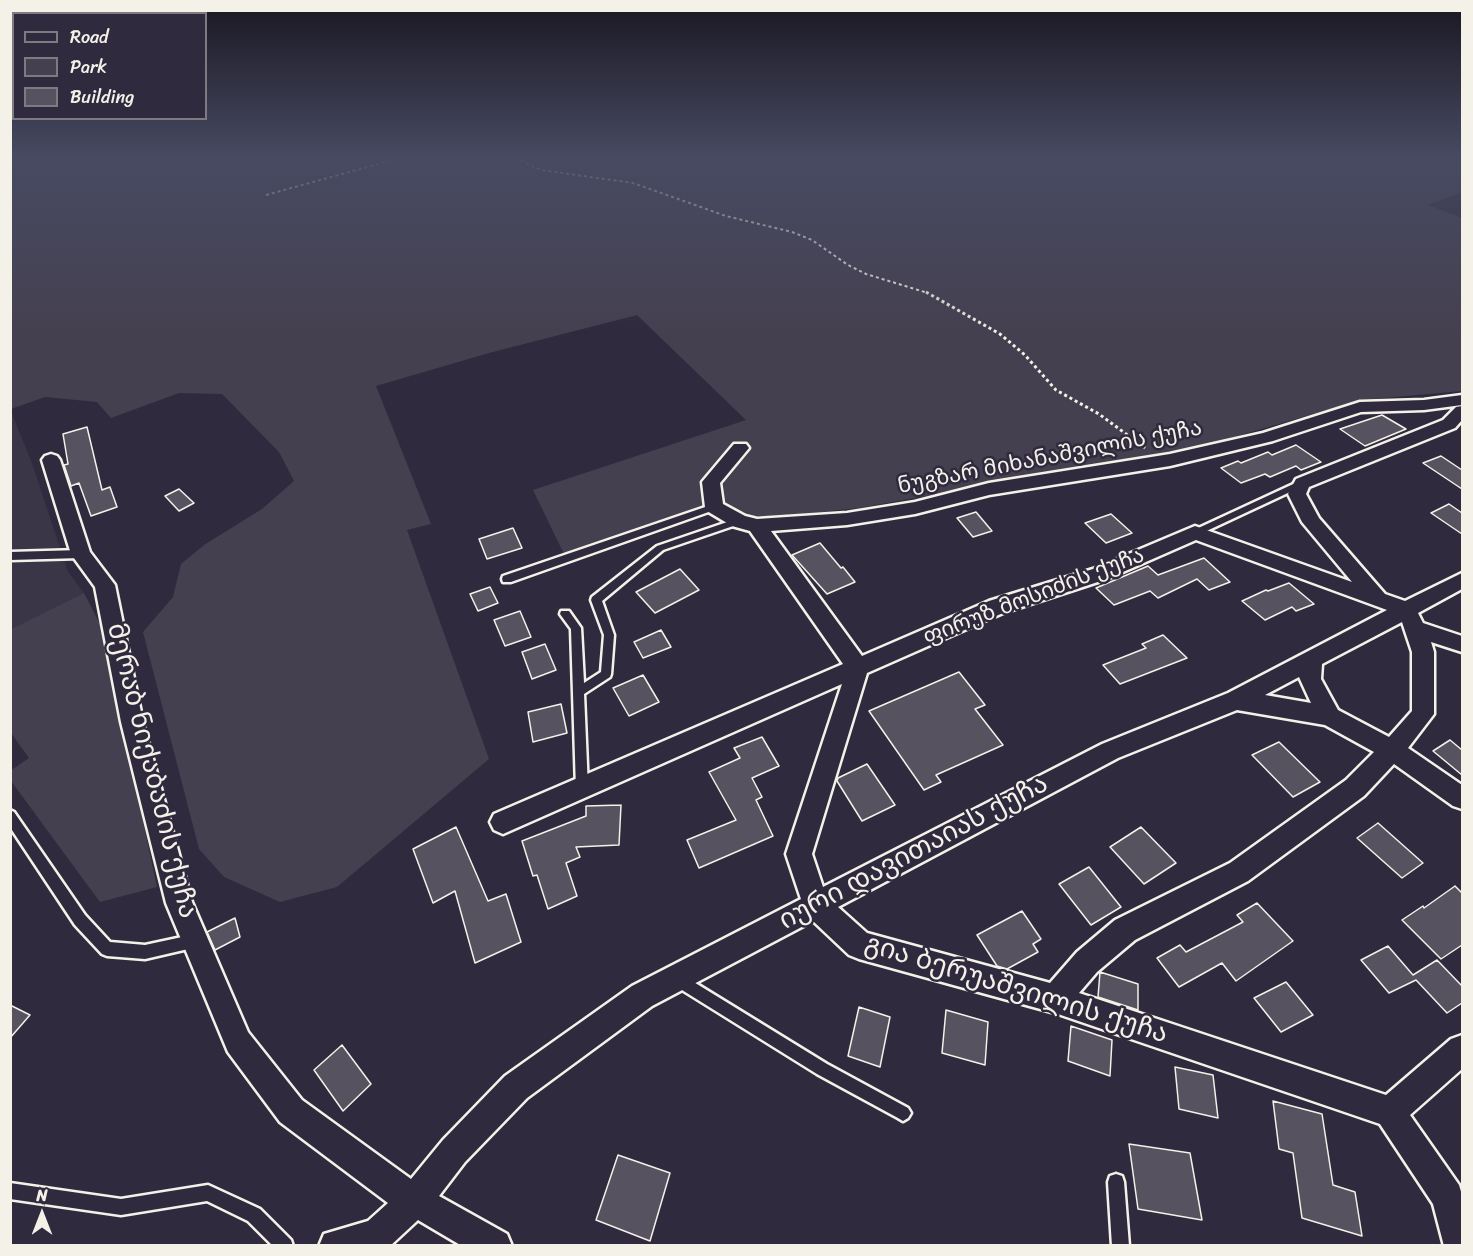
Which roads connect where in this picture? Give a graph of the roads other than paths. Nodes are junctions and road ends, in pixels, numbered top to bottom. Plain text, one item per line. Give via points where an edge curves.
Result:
1 (1462, 405) edge
2 (740, 448) dead end
3 (51, 460) dead end
4 (1302, 483) junction
5 (714, 507) junction
6 (748, 524) junction
7 (1195, 533) junction
8 (81, 554) junction
9 (10, 556) edge
10 (507, 579) dead end
11 (1462, 580) edge
12 (1380, 600) junction
13 (565, 614) dead end
14 (1411, 619) junction
15 (1462, 644) edge
16 (1312, 658) junction
17 (858, 668) junction
18 (578, 692) junction
19 (1236, 700) junction
20 (1330, 717) junction
21 (1392, 750) junction
22 (582, 789) junction
23 (1462, 798) edge
24 (10, 816) edge
25 (503, 822) dead end
26 (816, 905) junction
27 (196, 940) junction
28 (677, 978) junction
29 (1054, 999) junction
30 (1462, 1050) edge
31 (1390, 1112) junction
32 (903, 1113) dead end
33 (1116, 1182) dead end
34 (10, 1191) edge
35 (416, 1199) junction
36 (285, 1245) edge
37 (336, 1245) edge
38 (495, 1245) edge
39 (1120, 1245) edge
40 (1461, 1245) edge

1 - 4 street, ფირუზ მოსიძის ქუჩა via 1449,424
1 - 6 street, ნუგზარ მიხანაშვილის ქუჩა via 1360,407 1267,437 1170,460 989,489 915,508 846,519
2 - 5 street via 711,482
3 - 8 street, მერაბ ნიქაბაძის ქუჩა
4 - 7 lane, ფირუზ მოსიძის ქუჩა
4 - 12 street via 1297,494 1311,522
5 - 6 street
5 - 10 lane
6 - 17 street
6 - 18 lane via 660,548 597,600 609,635 606,674
7 - 12 street
7 - 17 street, ფირუზ მოსიძის ქუჩა via 1100,574 996,607
8 - 9 lane
8 - 27 street, მერაბ ნიქაბაძის ქუჩა via 105,585 135,733 179,903
11 - 14 street, იური დავითაიას ქუჩა
12 - 14 street
13 - 18 lane via 576,628
14 - 15 street
14 - 16 street, იური დავითაიას ქუჩა
14 - 21 street via 1423,652 1423,714
16 - 19 street, იური დავითაიას ქუჩა
16 - 20 street via 1310,679
17 - 22 street, ფირუზ მოსიძის ქუჩა
17 - 26 street, გია ბერუაშვილის ქუჩა via 799,854
18 - 22 lane
19 - 20 street
19 - 26 street, იური დავითაიას ქუჩა via 1110,751
20 - 21 street
21 - 23 street
21 - 29 street via 1355,788 1239,872 1125,930 1087,962
22 - 25 street, ფირუზ მოსიძის ქუჩა
24 - 27 lane via 80,920 108,949 145,952
26 - 28 street, იური დავითაიას ქუჩა
26 - 29 street, გია ბერუაშვილის ქუჩა via 859,945
27 - 35 street, მერაბ ნიქაბაძის ქუჩა via 238,1042 291,1111 394,1188
28 - 32 lane via 822,1069
28 - 35 street, იური დავითაიას ქუჩა via 642,996 516,1087 454,1151
29 - 31 street, გია ბერუაშვილის ქუჩა
30 - 31 street
31 - 40 street via 1447,1197
33 - 39 lane
34 - 36 lane via 121,1207 208,1193 255,1215
35 - 37 street, იური დავითაიას ქუჩა via 377,1236
35 - 38 street, მერაბ ნიქაბაძის ქუჩა

